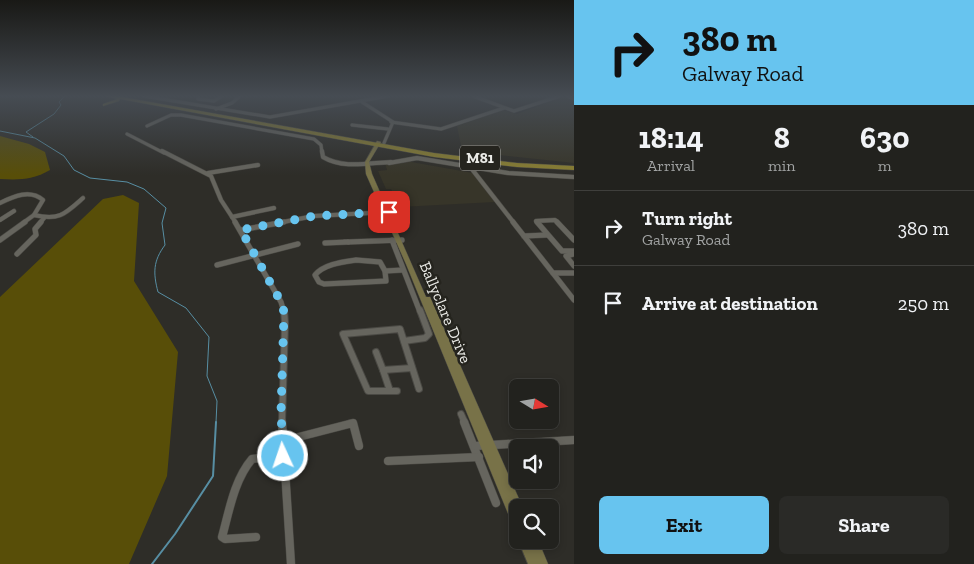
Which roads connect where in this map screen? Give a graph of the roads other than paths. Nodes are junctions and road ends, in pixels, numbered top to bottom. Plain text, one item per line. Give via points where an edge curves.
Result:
1 (156, 122) edge
2 (216, 122) edge
3 (254, 122) edge
4 (256, 122) edge
5 (392, 122) joint
6 (394, 122) edge
7 (460, 122) edge
8 (352, 125) dead end
9 (147, 126) dead end
10 (375, 127) junction
11 (388, 129) junction
12 (371, 133) dead end
13 (127, 134) dead end
14 (379, 146) junction
15 (370, 163) junction
16 (258, 165) dead end
17 (574, 166) edge
18 (471, 168) junction
19 (208, 173) junction
20 (574, 177) edge
21 (0, 196) edge
22 (83, 198) dead end
23 (0, 202) edge
24 (274, 208) dead end
25 (14, 211) dead end
26 (387, 213) junction
27 (34, 216) junction
28 (232, 217) junction
29 (44, 218) junction
30 (0, 220) edge
31 (241, 230) junction
32 (548, 236) junction
33 (525, 237) junction
34 (0, 239) edge
35 (397, 240) junction
36 (574, 240) edge
37 (326, 243) dead end
38 (298, 244) dead end
39 (574, 253) edge
40 (16, 254) dead end
41 (255, 254) junction
42 (217, 264) dead end
43 (574, 266) edge
44 (403, 270) junction
45 (385, 271) junction
46 (574, 274) edge
47 (554, 275) junction
48 (574, 300) edge
49 (404, 341) junction
50 (376, 352) dead end
51 (412, 368) junction
52 (383, 370) junction
53 (419, 389) dead end
54 (461, 414) dead end
55 (574, 440) edge
56 (282, 441) junction
57 (488, 445) junction
58 (359, 446) dead end
59 (475, 446) junction
60 (283, 456) junction
61 (479, 456) junction
62 (388, 461) dead end
63 (514, 499) edge
64 (509, 500) edge
65 (496, 503) dead end
66 (256, 537) dead end
67 (528, 549) edge
68 (536, 549) edge
69 (291, 564) edge
70 (534, 564) edge
71 (542, 564) edge

1 - 9 street
2 - 15 street via 311,139 320,143 321,154 326,160 340,164
3 - 14 main road via 364,142 372,148
4 - 14 main road, M81
5 - 11 street
5 - 14 street
6 - 7 street via 439,129
8 - 10 street
10 - 11 street
10 - 12 street
11 - 14 street
13 - 19 street
14 - 15 street
14 - 17 main road, M81
14 - 17 main road, M81 via 475,161
15 - 18 street via 417,158
15 - 26 street, Ballyclare Drive
16 - 19 street
18 - 20 street
18 - 33 street
19 - 28 street
21 - 23 street
22 - 29 street via 58,218
23 - 27 street via 20,195 39,196 43,202
24 - 28 street
25 - 30 street
26 - 31 street via 314,216
26 - 35 street, Ballyclare Drive
27 - 29 street
27 - 34 street
28 - 31 street
29 - 40 street via 35,230 36,235
31 - 41 street
32 - 33 street
32 - 36 street via 537,220 555,220
32 - 39 street via 562,251
33 - 47 street
35 - 37 street
35 - 44 street
35 - 57 street, Ballyclare Drive
38 - 41 street
39 - 43 street via 566,256
41 - 42 street
41 - 56 street via 284,312
44 - 45 street
44 - 49 street via 429,334 425,338
45 - 45 street via 387,278 384,282 324,284 315,275 329,266 358,261 380,262
46 - 47 street
47 - 48 street
49 - 51 street
49 - 52 street via 401,330 397,328 343,334 368,391 393,391
50 - 52 street
51 - 52 street
51 - 53 street
54 - 59 street
55 - 57 street
56 - 58 street via 353,423
56 - 60 street
57 - 59 street
57 - 63 street, Ballyclare Drive
57 - 64 street, Ballyclare Drive
59 - 61 street
60 - 66 street via 248,462 222,537
60 - 69 street
61 - 62 street
61 - 65 street
67 - 70 street
68 - 71 street

